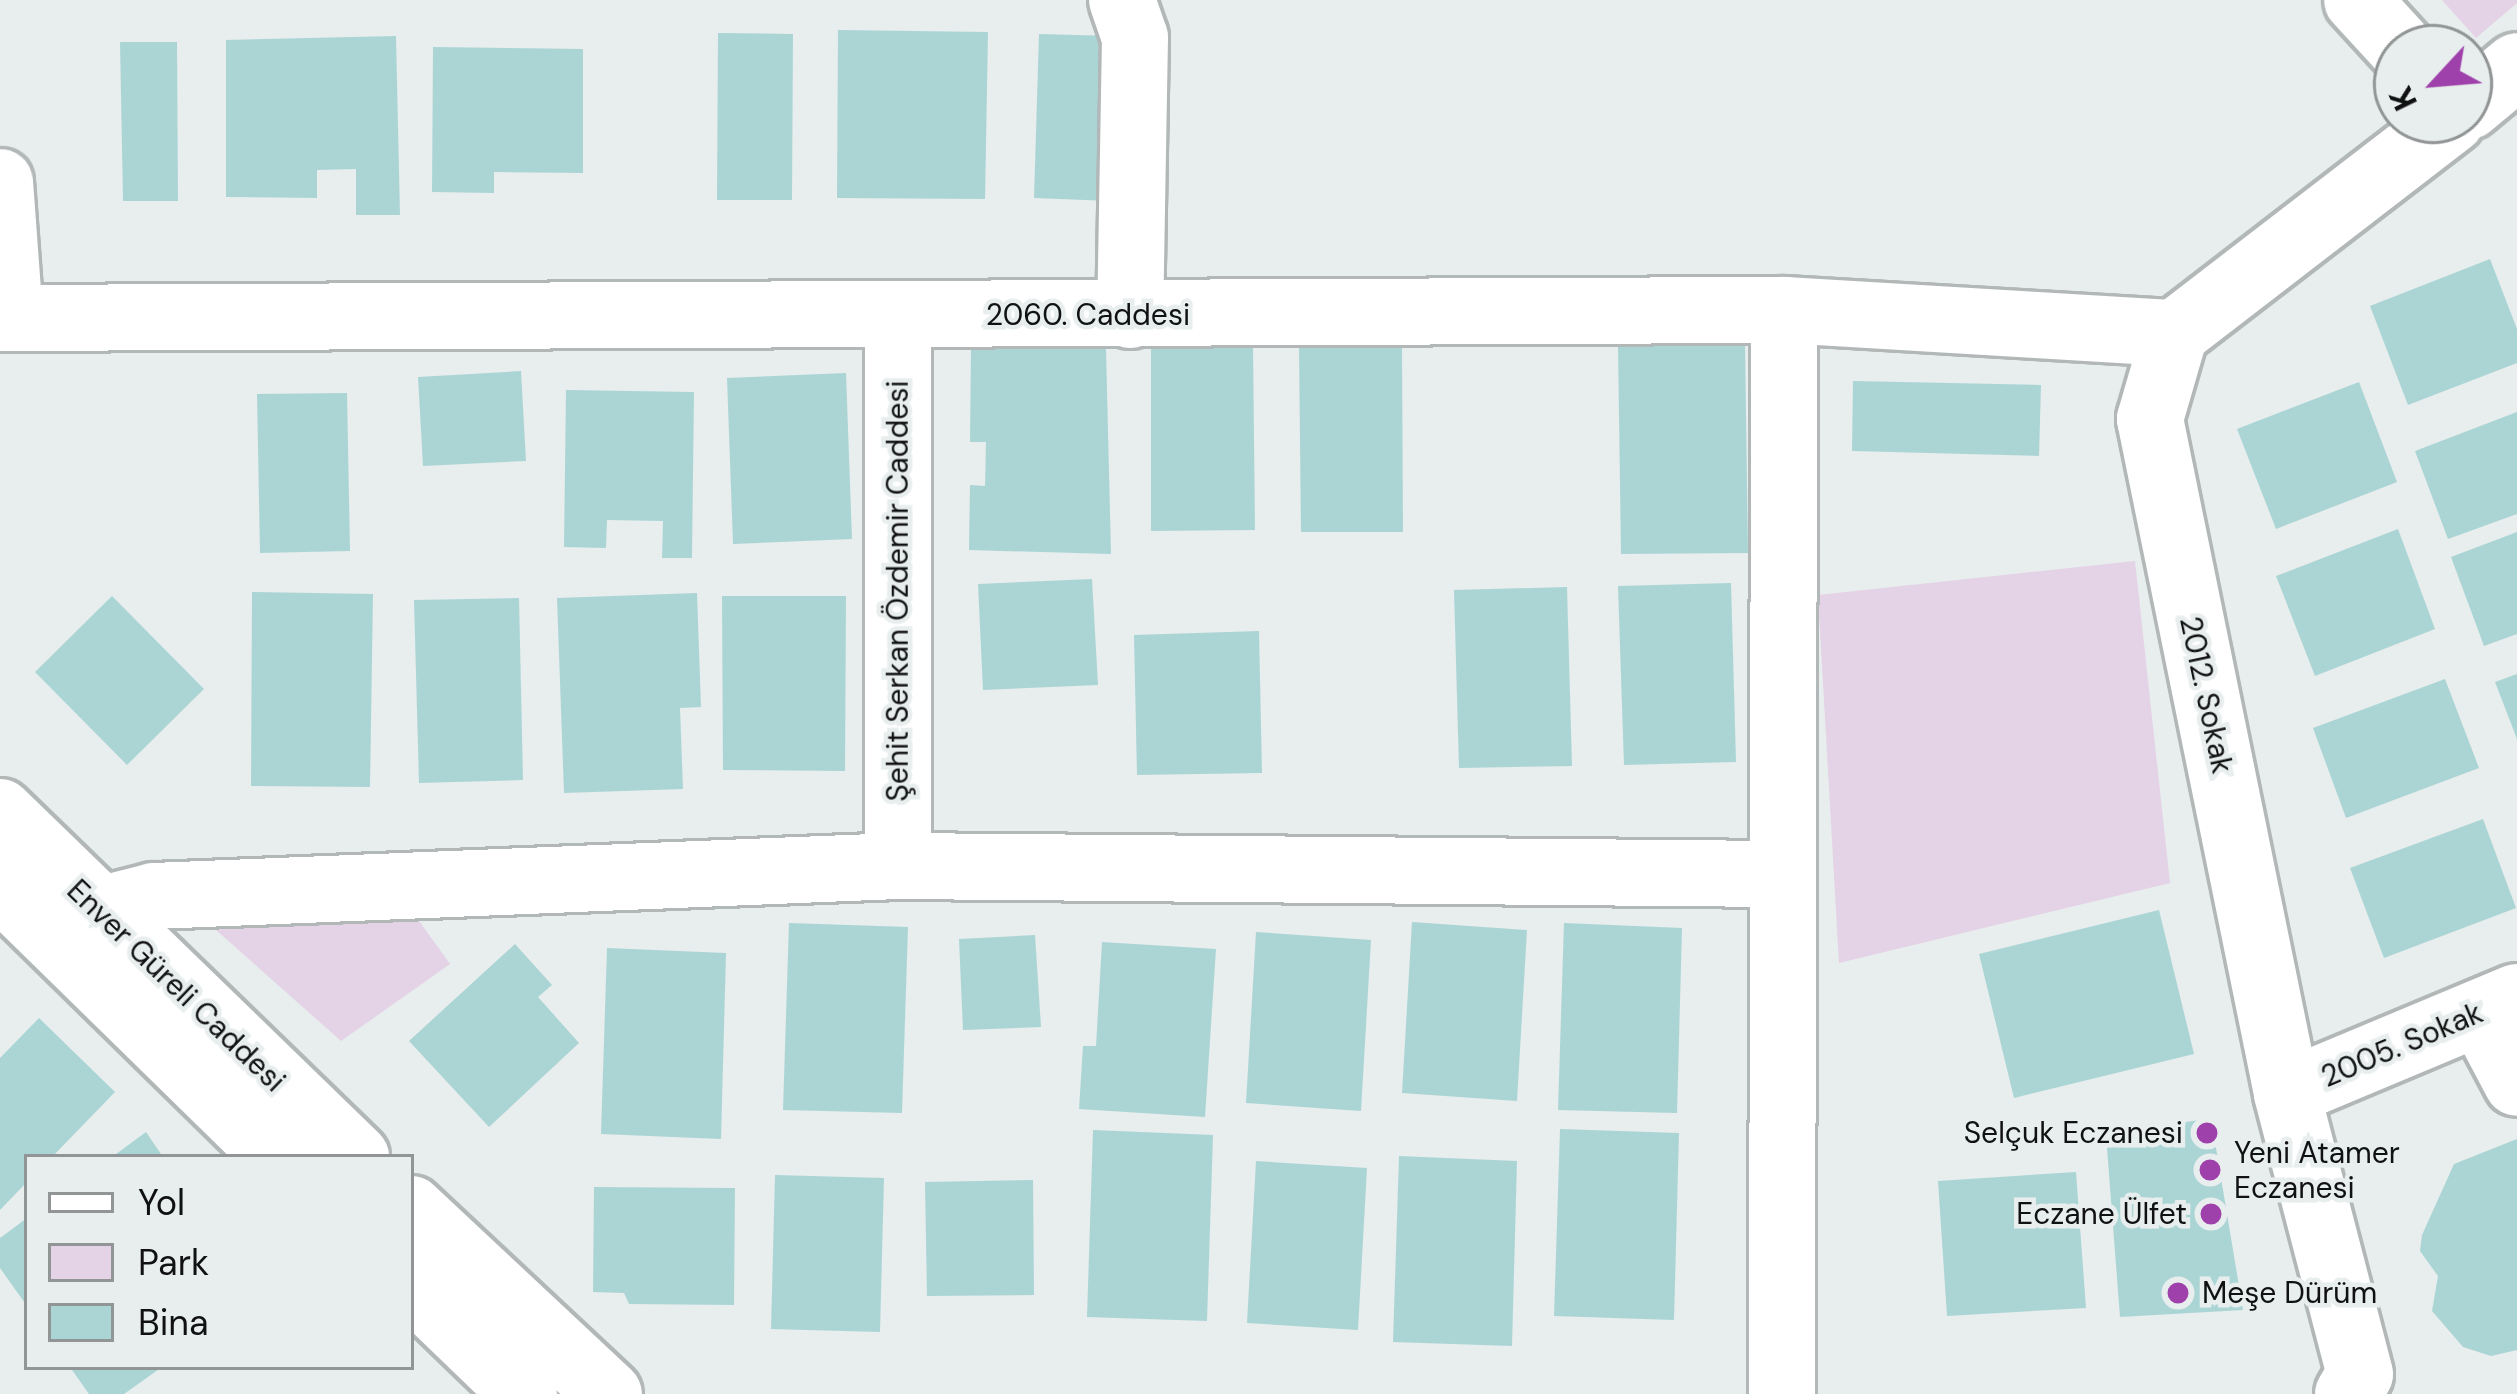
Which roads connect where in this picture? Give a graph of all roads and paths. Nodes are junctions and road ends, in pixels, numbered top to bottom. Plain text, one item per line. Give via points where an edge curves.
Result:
1 (1122, 0) edge
2 (2356, 0) edge
3 (2378, 24) edge
4 (2421, 144) edge
5 (0, 182) edge
6 (1784, 310) junction
7 (898, 315) junction
8 (1130, 315) junction
9 (5, 318) edge
10 (2175, 333) junction
11 (0, 812) edge
12 (898, 866) junction
13 (1779, 874) junction
14 (44, 908) edge
15 (2498, 1005) edge
16 (2517, 1083) edge
17 (2287, 1093) junction
18 (274, 1154) edge
19 (352, 1154) edge
20 (414, 1212) edge
21 (414, 1289) edge
22 (524, 1394) edge
23 (609, 1394) edge
24 (1783, 1394) edge
25 (2348, 1394) edge

1 - 8 street via 1135,37
2 - 3 street
4 - 10 street
5 - 9 street
6 - 8 street, 2060. Caddesi
6 - 10 street, 2060. Caddesi
6 - 13 street
7 - 8 street, 2060. Caddesi
7 - 9 street, 2060. Caddesi
7 - 12 street, Şehit Serkan Özdemir Caddesi
10 - 17 street, 2012. Sokak via 2150,418
11 - 14 street, Enver Güreli Caddesi
12 - 13 street
12 - 14 street via 154,896
13 - 24 street
14 - 18 street, Enver Güreli Caddesi
14 - 19 street, Enver Güreli Caddesi
15 - 16 street
15 - 17 street, 2005. Sokak
17 - 25 street, 2012. Sokak via 2360,1373
20 - 23 street
21 - 22 street

